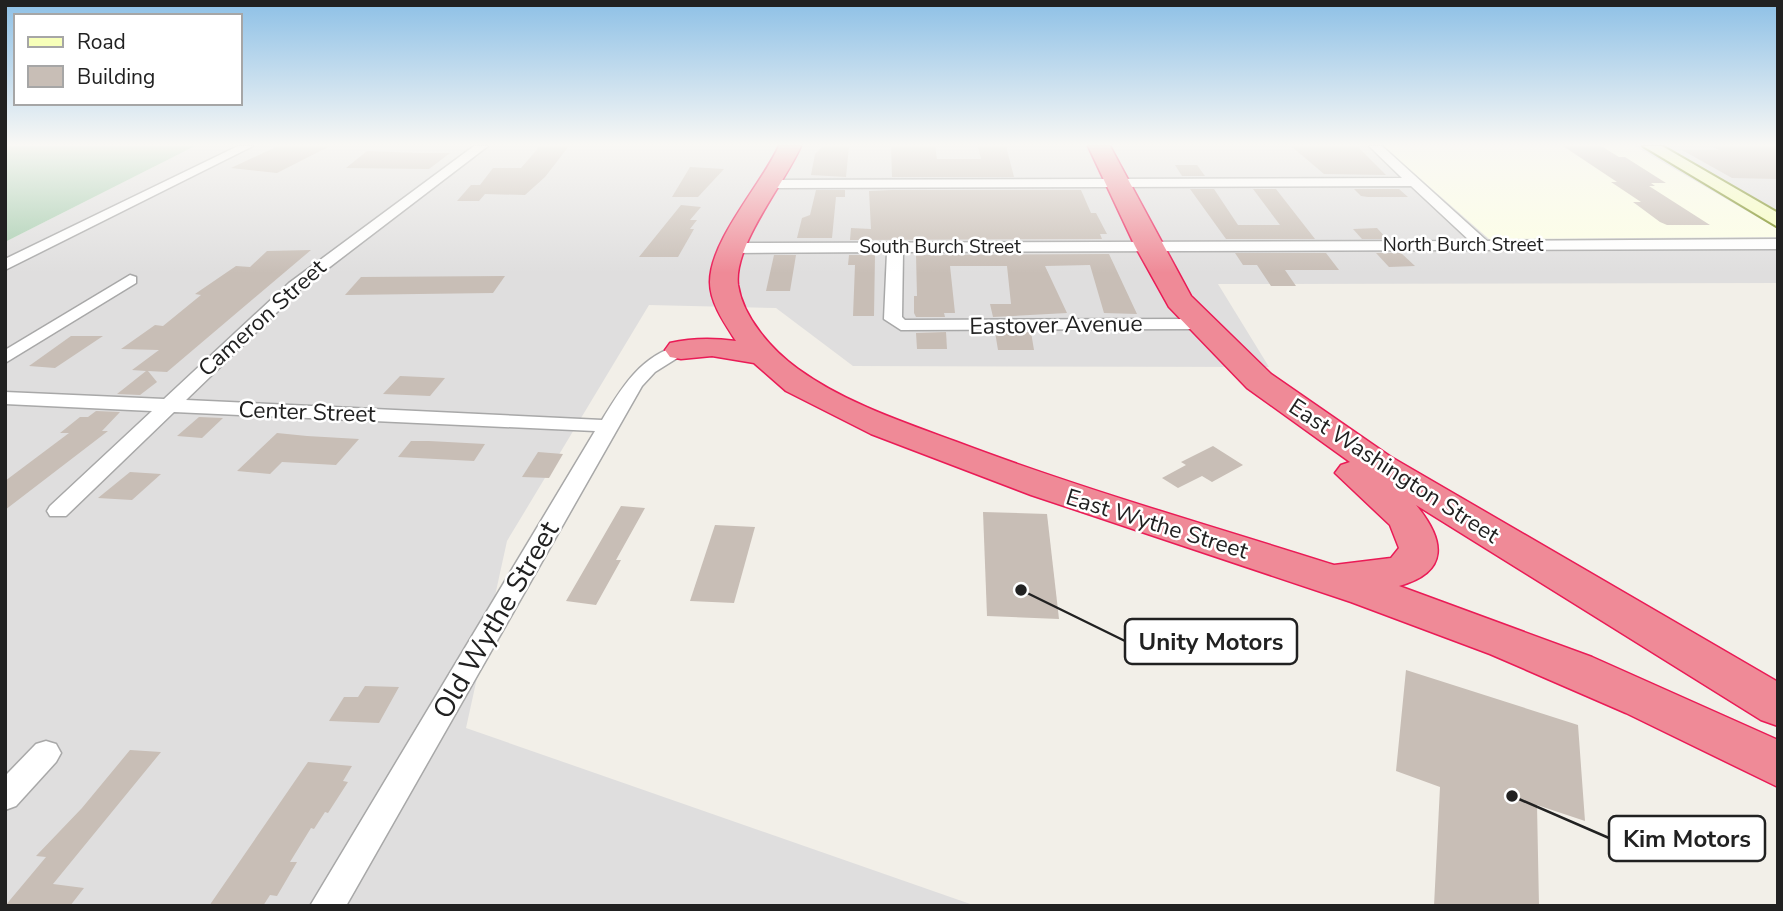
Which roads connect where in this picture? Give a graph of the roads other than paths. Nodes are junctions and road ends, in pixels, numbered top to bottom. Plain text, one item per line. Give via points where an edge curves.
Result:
1 (161, 189) edge
2 (425, 189) edge
3 (769, 189) edge
4 (1120, 189) edge
5 (1422, 189) edge
6 (1723, 189) edge
7 (1778, 221) edge
8 (1778, 244) edge
9 (1483, 245) junction
10 (1147, 246) junction
11 (895, 247) junction
12 (733, 248) junction
13 (5, 265) edge
14 (130, 280) dead end
15 (731, 306) junction
16 (1199, 324) junction
17 (681, 350) junction
18 (763, 355) junction
19 (5, 358) edge
20 (5, 398) edge
21 (165, 406) junction
22 (1315, 422) junction
23 (610, 426) junction
24 (58, 510) dead end
25 (1324, 577) junction
26 (1778, 706) edge
27 (46, 753) dead end
28 (1778, 765) edge
29 (5, 797) edge
30 (327, 906) edge

1 - 13 street
2 - 21 street, Cameron Street via 295,286
3 - 12 highway, East Wythe Street
4 - 10 highway, East Washington Street
5 - 9 street
6 - 7 street
8 - 9 street, North Burch Street
9 - 10 street, North Burch Street
10 - 11 street, South Burch Street
10 - 16 highway, East Washington Street
11 - 12 street, South Burch Street
11 - 16 street, Eastover Avenue via 893,319 901,325
12 - 15 highway, East Wythe Street via 724,274
14 - 19 street
15 - 17 highway via 709,331
15 - 18 highway, East Wythe Street
16 - 22 highway, East Washington Street via 1259,381
17 - 18 highway via 734,348
17 - 23 street, Old Wythe Street via 648,368
18 - 25 highway, East Wythe Street via 795,382 867,421 1052,491
20 - 21 street, Center Street
21 - 23 street, Center Street
21 - 24 street, Cameron Street
22 - 25 highway via 1339,458 1406,518 1419,539 1419,551 1406,569 1362,580
22 - 26 highway, East Washington Street via 1423,493
23 - 30 street, Old Wythe Street
25 - 28 highway, East Wythe Street via 1575,667
27 - 29 street

